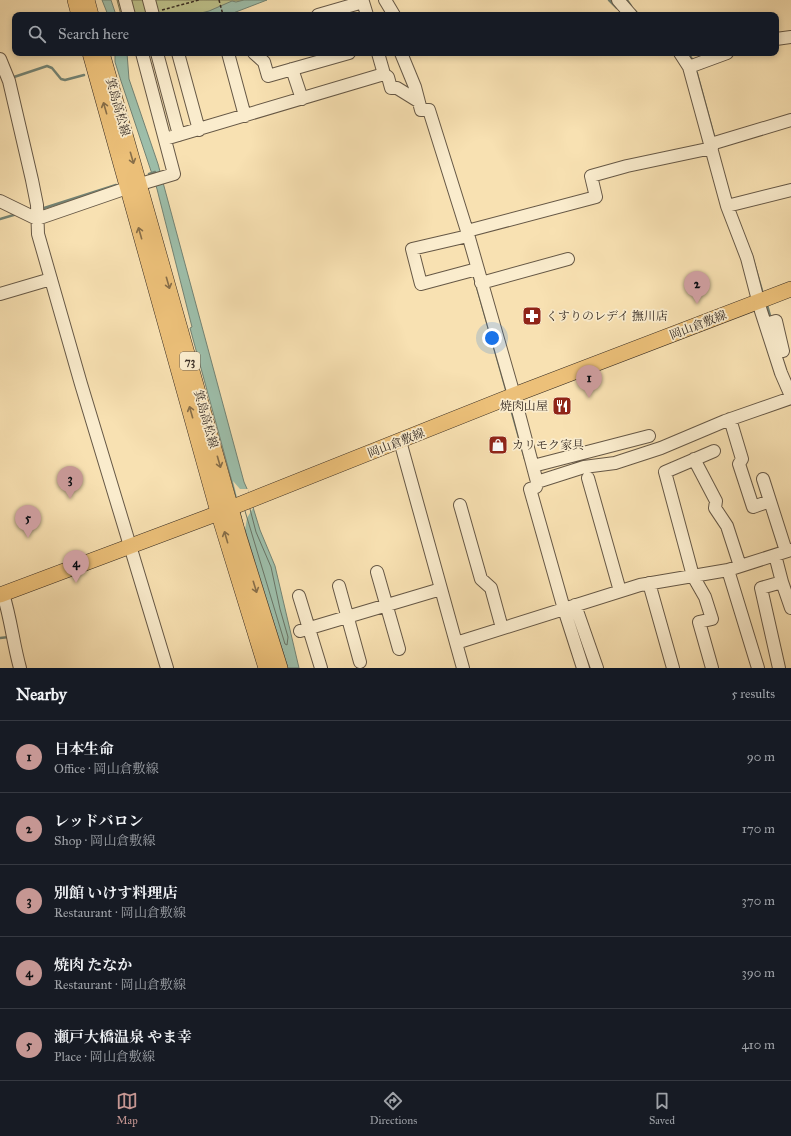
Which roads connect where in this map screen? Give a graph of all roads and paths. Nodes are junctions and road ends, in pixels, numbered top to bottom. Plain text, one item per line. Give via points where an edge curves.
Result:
1 (75, 0) edge
2 (87, 0) edge
3 (125, 0) edge
4 (148, 0) edge
5 (199, 0) edge
6 (219, 0) edge
7 (385, 0) edge
8 (618, 0) edge
9 (78, 12) edge
10 (90, 12) edge
11 (128, 12) edge
12 (152, 12) edge
13 (160, 12) edge
14 (222, 12) edge
15 (328, 12) edge
16 (365, 12) edge
17 (392, 12) edge
18 (628, 12) edge
19 (791, 37) edge
20 (779, 39) edge
21 (91, 56) edge
22 (103, 56) edge
23 (143, 56) edge
24 (158, 56) edge
25 (179, 56) edge
26 (229, 56) edge
27 (260, 56) edge
28 (338, 56) edge
29 (379, 56) edge
30 (402, 56) edge
31 (683, 56) edge
32 (719, 56) edge
33 (0, 59) edge
34 (692, 66) junction
35 (292, 69) junction
36 (384, 74) junction
37 (302, 99) junction
38 (422, 107) junction
39 (245, 116) junction
40 (791, 120) edge
41 (199, 130) junction
42 (179, 136) junction
43 (165, 139) junction
44 (712, 146) junction
45 (146, 182) junction
46 (791, 190) edge
47 (0, 201) edge
48 (730, 205) junction
49 (32, 212) junction
50 (465, 235) junction
51 (568, 259) dead end
52 (474, 269) junction
53 (51, 279) junction
54 (481, 283) junction
55 (791, 290) edge
56 (0, 294) edge
57 (763, 300) junction
58 (769, 323) junction
59 (791, 375) edge
60 (511, 397) junction
61 (791, 397) edge
62 (730, 419) junction
63 (649, 436) dead end
64 (400, 442) junction
65 (714, 450) dead end
66 (694, 459) junction
67 (533, 466) junction
68 (588, 478) dead end
69 (763, 479) dead end
70 (535, 486) junction
71 (770, 502) junction
72 (460, 505) dead end
73 (235, 506) junction
74 (130, 546) junction
75 (784, 552) edge
76 (740, 566) junction
77 (728, 570) junction
78 (377, 572) dead end
79 (693, 576) junction
80 (782, 582) junction
81 (649, 583) junction
82 (339, 586) dead end
83 (441, 589) junction
84 (620, 591) junction
85 (1, 595) edge
86 (299, 596) dead end
87 (386, 605) junction
88 (569, 607) junction
89 (791, 608) edge
90 (347, 617) junction
91 (502, 628) junction
92 (304, 629) junction
93 (456, 643) junction
94 (399, 649) dead end
95 (360, 662) dead end
96 (20, 668) edge
97 (167, 668) edge
98 (266, 668) edge
99 (280, 668) edge
100 (321, 668) edge
101 (463, 668) edge
102 (583, 668) edge
103 (597, 668) edge
104 (673, 668) edge
105 (712, 668) edge
106 (758, 668) edge
107 (779, 668) edge

1 - 9 main road
2 - 10 main road
3 - 11 street
4 - 12 street
5 - 13 path
6 - 14 path
7 - 17 street
8 - 18 street
15 - 16 street via 363,2
19 - 20 street
45 -> 21 main road, 箕島高松線 / 73
22 -> 45 main road, 箕島高松線 / 73
23 - 43 street
24 - 42 street
25 - 41 street
26 - 39 street
27 - 35 street via 268,76
28 - 35 street
29 - 36 street
30 - 38 street
31 - 34 street
32 - 34 street
33 - 49 street via 8,77
34 - 44 street
35 - 37 street
36 - 37 street
36 - 38 street via 388,77 391,88 398,88
37 - 39 street
38 - 50 street via 429,110
39 - 41 street
40 - 44 street
41 - 42 street
42 - 43 street
43 - 45 street via 174,174
44 - 48 street
44 - 50 street via 591,176 596,197
45 - 49 street
45 - 73 main road, 箕島高松線 / 73
46 - 48 street
47 - 49 street
48 - 57 street
49 - 53 street
50 - 52 street
50 - 52 street via 412,249 420,284
51 - 54 street
52 - 54 street
53 - 56 street
53 - 74 street
54 - 60 street
55 - 57 main road, 岡山倉敷線
57 - 58 street
57 - 60 main road, 岡山倉敷線
58 - 59 street via 776,321
58 - 61 street via 781,373
60 - 64 main road, 岡山倉敷線
60 - 67 street
61 - 62 street
62 - 70 street via 661,448 615,463 584,467
62 - 71 street via 742,459 739,464 753,507
63 - 67 street
64 - 73 main road, 岡山倉敷線
64 - 83 street
65 - 66 street
66 - 76 street via 716,501 715,508 727,526
66 - 79 street via 664,472
67 - 70 street
68 - 84 street
69 - 71 street
70 - 88 street via 530,489
71 - 75 street
72 - 91 street via 481,579 491,588
73 - 74 main road, 岡山倉敷線
98 -> 73 main road, 箕島高松線 / 73
73 -> 99 main road, 箕島高松線 / 73
74 - 85 main road, 岡山倉敷線
74 - 97 street
75 - 76 street
75 - 80 street
76 - 77 street
77 - 79 street
77 - 106 street
78 - 87 street
79 - 81 street
79 - 105 street via 705,597 712,619 699,622
80 - 89 street
80 - 107 street via 761,588
81 - 84 street
81 - 104 street
82 - 90 street
83 - 87 street
83 - 93 street
84 - 88 street
85 - 96 street via 10,614 12,637
86 - 92 street
87 - 90 street
87 - 94 street
88 - 91 street
88 - 102 street
88 - 103 street
90 - 92 street
90 - 95 street
91 - 93 street
92 - 100 street
93 - 101 street

